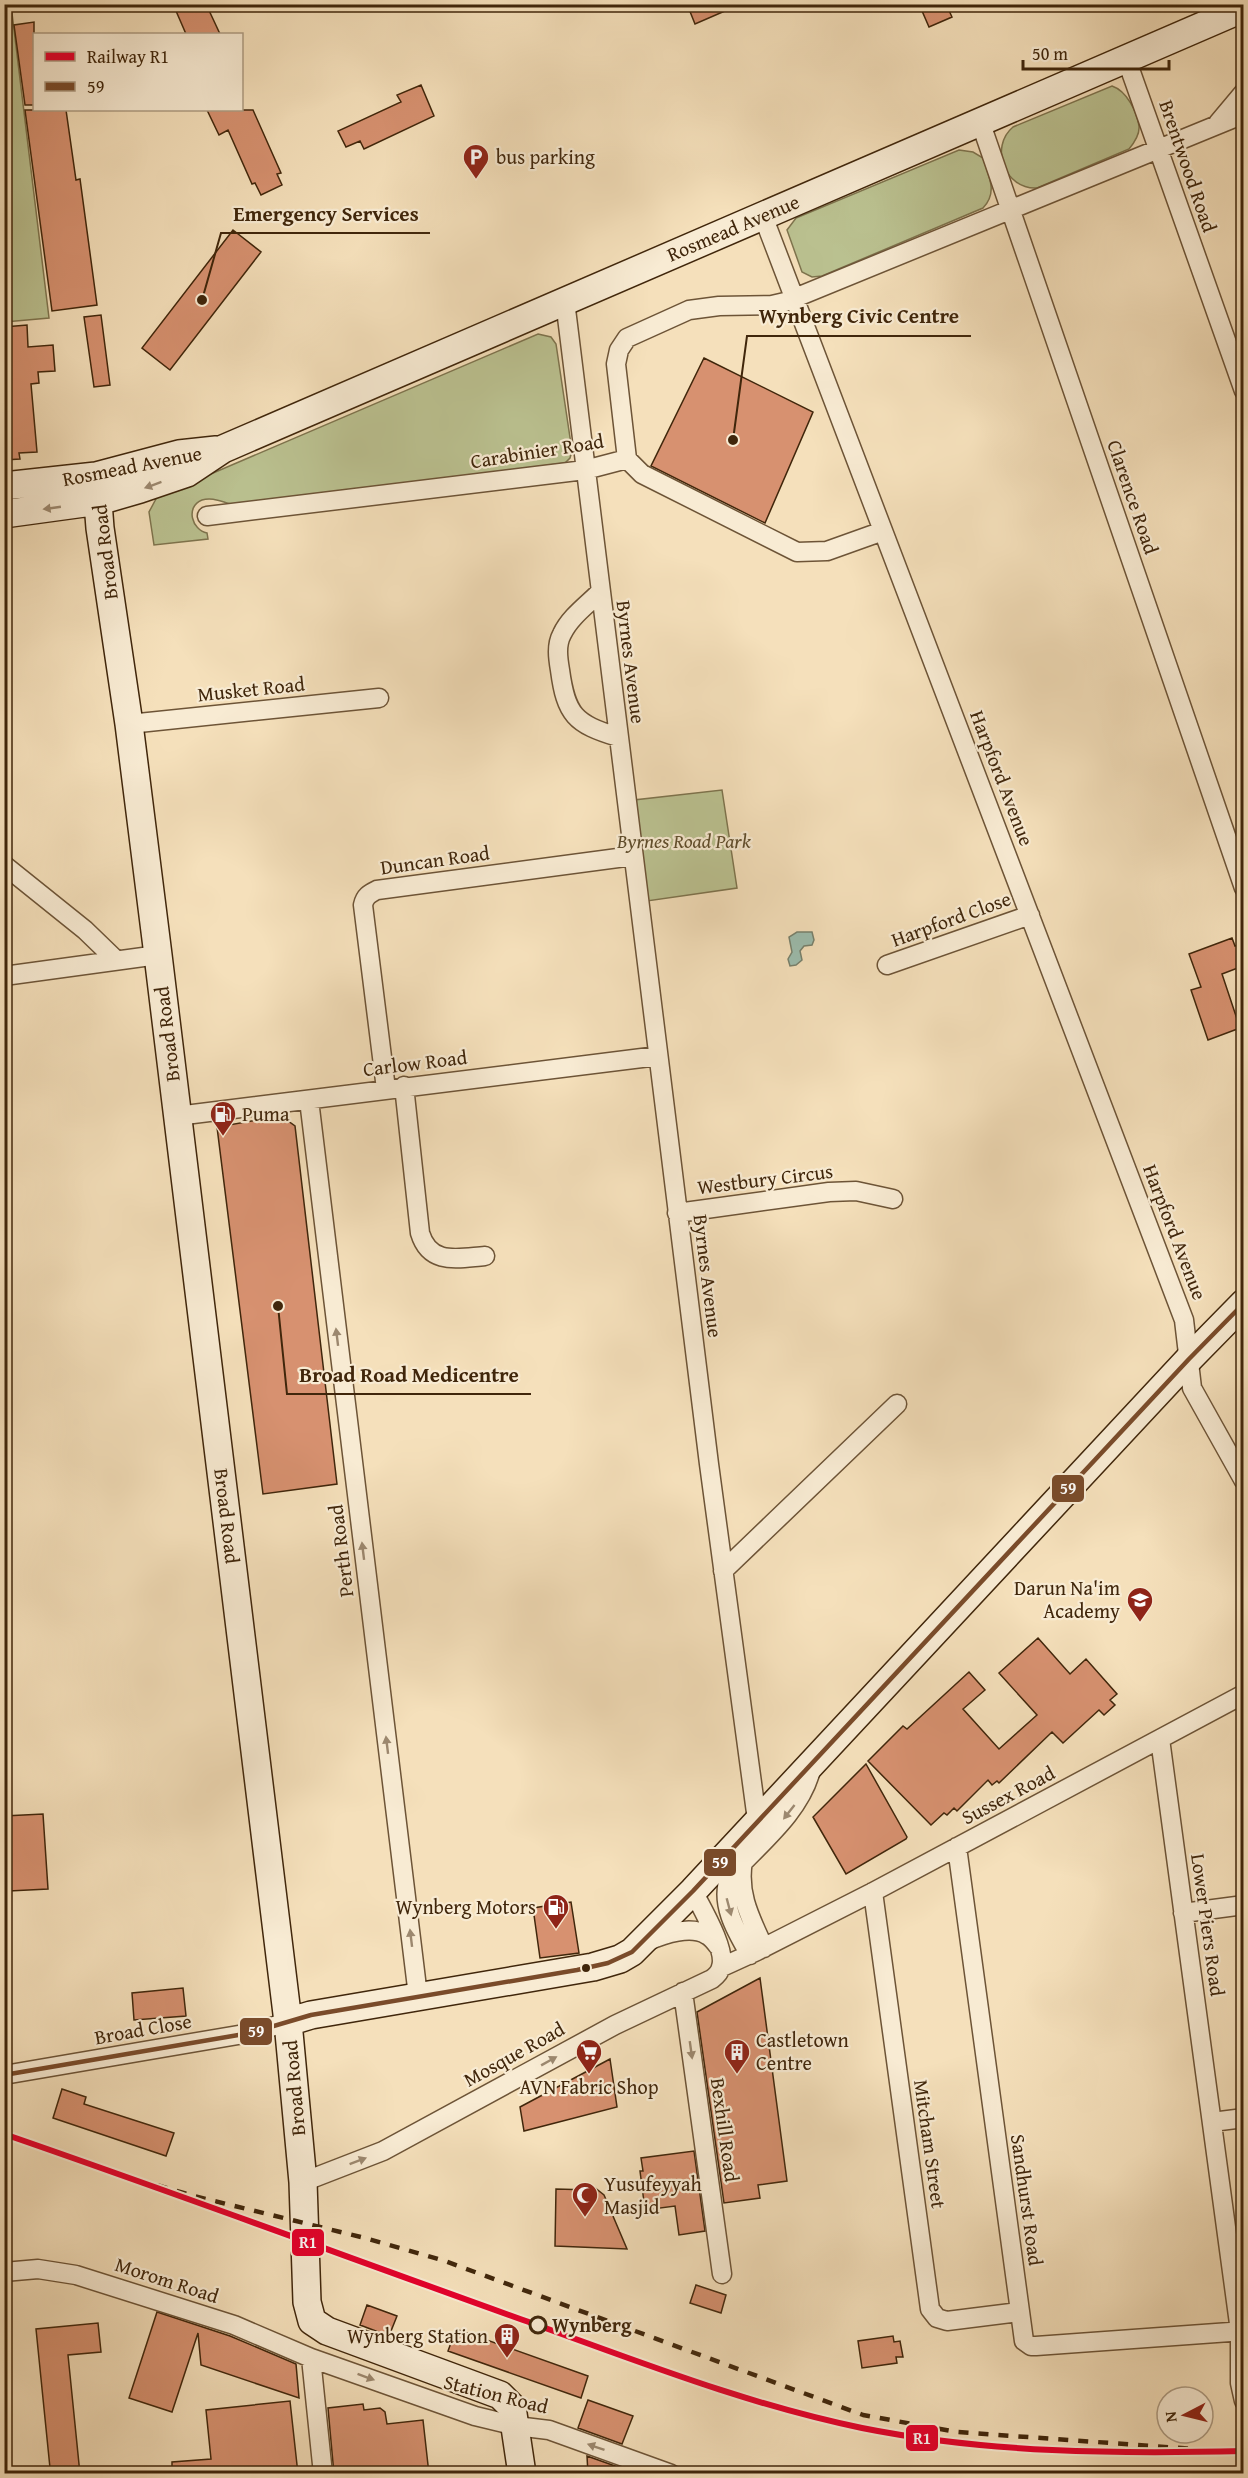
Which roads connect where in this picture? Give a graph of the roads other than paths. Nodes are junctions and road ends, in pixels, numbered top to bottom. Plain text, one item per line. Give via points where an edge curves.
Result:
1 (1244, 8) edge
2 (1126, 58) junction
3 (1244, 92) edge
4 (1244, 114) edge
5 (980, 121) junction
6 (1217, 124) junction
7 (1158, 148) junction
8 (1010, 208) junction
9 (763, 216) junction
10 (794, 297) junction
11 (565, 302) junction
12 (1244, 391) edge
13 (627, 459) junction
14 (585, 470) junction
15 (4, 486) edge
16 (97, 489) junction
17 (4, 514) edge
18 (207, 516) dead end
19 (883, 531) junction
20 (600, 592) junction
21 (379, 698) dead end
22 (129, 724) junction
23 (618, 737) junction
24 (633, 856) junction
25 (4, 865) edge
26 (1244, 888) edge
27 (1029, 915) junction
28 (158, 955) junction
29 (115, 959) junction
30 (887, 965) dead end
31 (4, 976) edge
32 (658, 1056) junction
33 (404, 1086) junction
34 (386, 1089) junction
35 (309, 1100) junction
36 (177, 1116) junction
37 (894, 1199) dead end
38 (677, 1213) junction
39 (485, 1256) dead end
40 (1244, 1303) edge
41 (1189, 1359) junction
42 (897, 1404) dead end
43 (1244, 1481) edge
44 (723, 1571) junction
45 (1244, 1694) edge
46 (1160, 1739) junction
47 (813, 1760) junction
48 (757, 1820) junction
49 (957, 1848) junction
50 (693, 1891) junction
51 (873, 1892) junction
52 (1244, 1905) edge
53 (1183, 1913) junction
54 (642, 1943) junction
55 (718, 1946) junction
56 (757, 1951) junction
57 (722, 1967) junction
58 (683, 1992) junction
59 (418, 1996) junction
60 (288, 2022) junction
61 (4, 2075) edge
62 (1244, 2118) edge
63 (1212, 2122) junction
64 (303, 2182) junction
65 (4, 2272) edge
66 (722, 2274) dead end
67 (1019, 2312) junction
68 (1242, 2331) edge
69 (311, 2358) junction
70 (1244, 2402) edge
71 (516, 2426) junction
72 (323, 2474) edge
73 (522, 2474) edge
74 (671, 2474) edge

1 - 2 street, Rosmead Avenue
2 - 5 street, Rosmead Avenue
2 - 7 street, Brentwood Road
3 - 6 street
4 - 6 street
5 - 8 street, Clarence Road
5 - 9 street, Rosmead Avenue
6 - 7 street
7 - 8 street
7 - 12 street, Brentwood Road
8 - 10 street
8 - 26 street, Clarence Road
9 - 10 street, Harpford Avenue
9 - 11 street, Rosmead Avenue
10 - 13 street via 772,305 689,310 627,338 616,364
10 - 19 street, Harpford Avenue
11 - 14 street, Byrnes Avenue
11 - 16 street, Rosmead Avenue via 223,449 187,473
13 - 14 street, Carabinier Road
13 - 19 street, Carabinier Road via 642,474 797,552 827,551
14 - 18 street, Carabinier Road
14 - 20 street, Byrnes Avenue
15 - 16 street, Rosmead Avenue
16 -> 17 street, Rosmead Avenue
16 - 22 street, Broad Road
19 - 27 street, Harpford Avenue
20 - 23 street, Byrnes Avenue
20 - 23 street, Byrnes Avenue via 561,635 559,662 568,708 595,730
21 - 22 street, Musket Road
22 - 28 street, Broad Road
23 - 24 street, Byrnes Avenue
24 - 32 street, Byrnes Avenue
24 - 34 street, Duncan Road via 370,893 363,905
25 - 29 street
27 - 30 street, Harpford Close
27 - 41 street, Harpford Avenue via 1184,1320
28 - 29 street
28 - 36 street, Broad Road
29 - 31 street
32 - 33 street, Carlow Road
32 - 38 street, Byrnes Avenue
33 - 34 street, Carlow Road
33 - 39 street via 424,1246 442,1257
34 - 35 street, Carlow Road
35 - 36 street, Carlow Road
59 -> 35 street, Perth Road
36 - 60 street, Broad Road
37 - 38 street, Westbury Circus via 856,1191 828,1192
38 - 44 street, Byrnes Avenue
40 - 41 street
41 - 43 street, Harpford Avenue via 1192,1388
41 - 47 street
42 - 44 street
44 - 48 street, Byrnes Avenue
45 - 46 street, Sussex Road
46 - 49 street, Sussex Road
46 - 53 street, Lower Piers Road
47 - 48 street
47 -> 56 street via 803,1793 787,1816 730,1876 725,1892 732,1919
48 - 50 street
49 - 51 street, Sussex Road
49 - 67 street, Sandhurst Road
50 - 54 street
50 - 55 street
51 - 56 street, Sussex Road
51 - 67 street, Mitcham Street via 930,2309 937,2318 947,2321
52 - 53 street
53 - 63 street, Lower Piers Road
54 - 55 street via 689,1931 708,1935
54 - 59 street via 608,1964
55 - 57 street
56 - 57 street, Mosque Road
57 - 58 street, Mosque Road via 712,1979
64 -> 58 street, Mosque Road via 383,2151
58 -> 66 street, Bexhill Road
59 - 60 street
60 - 61 street, Broad Close via 250,2033
60 - 64 street, Broad Road
62 - 63 street
63 - 68 street, Lower Piers Road
64 - 71 street, Broad Road via 307,2302 312,2320 327,2331 500,2395 512,2407
65 - 69 street, Morom Road via 38,2269 76,2275 234,2325
67 - 68 street, Sandhurst Road via 1022,2337 1031,2346
68 - 70 street, Lower Piers Road via 1240,2383
69 -> 71 street, Station Road via 475,2416
69 - 72 street
71 - 73 street
74 -> 71 street, Station Road via 549,2430

